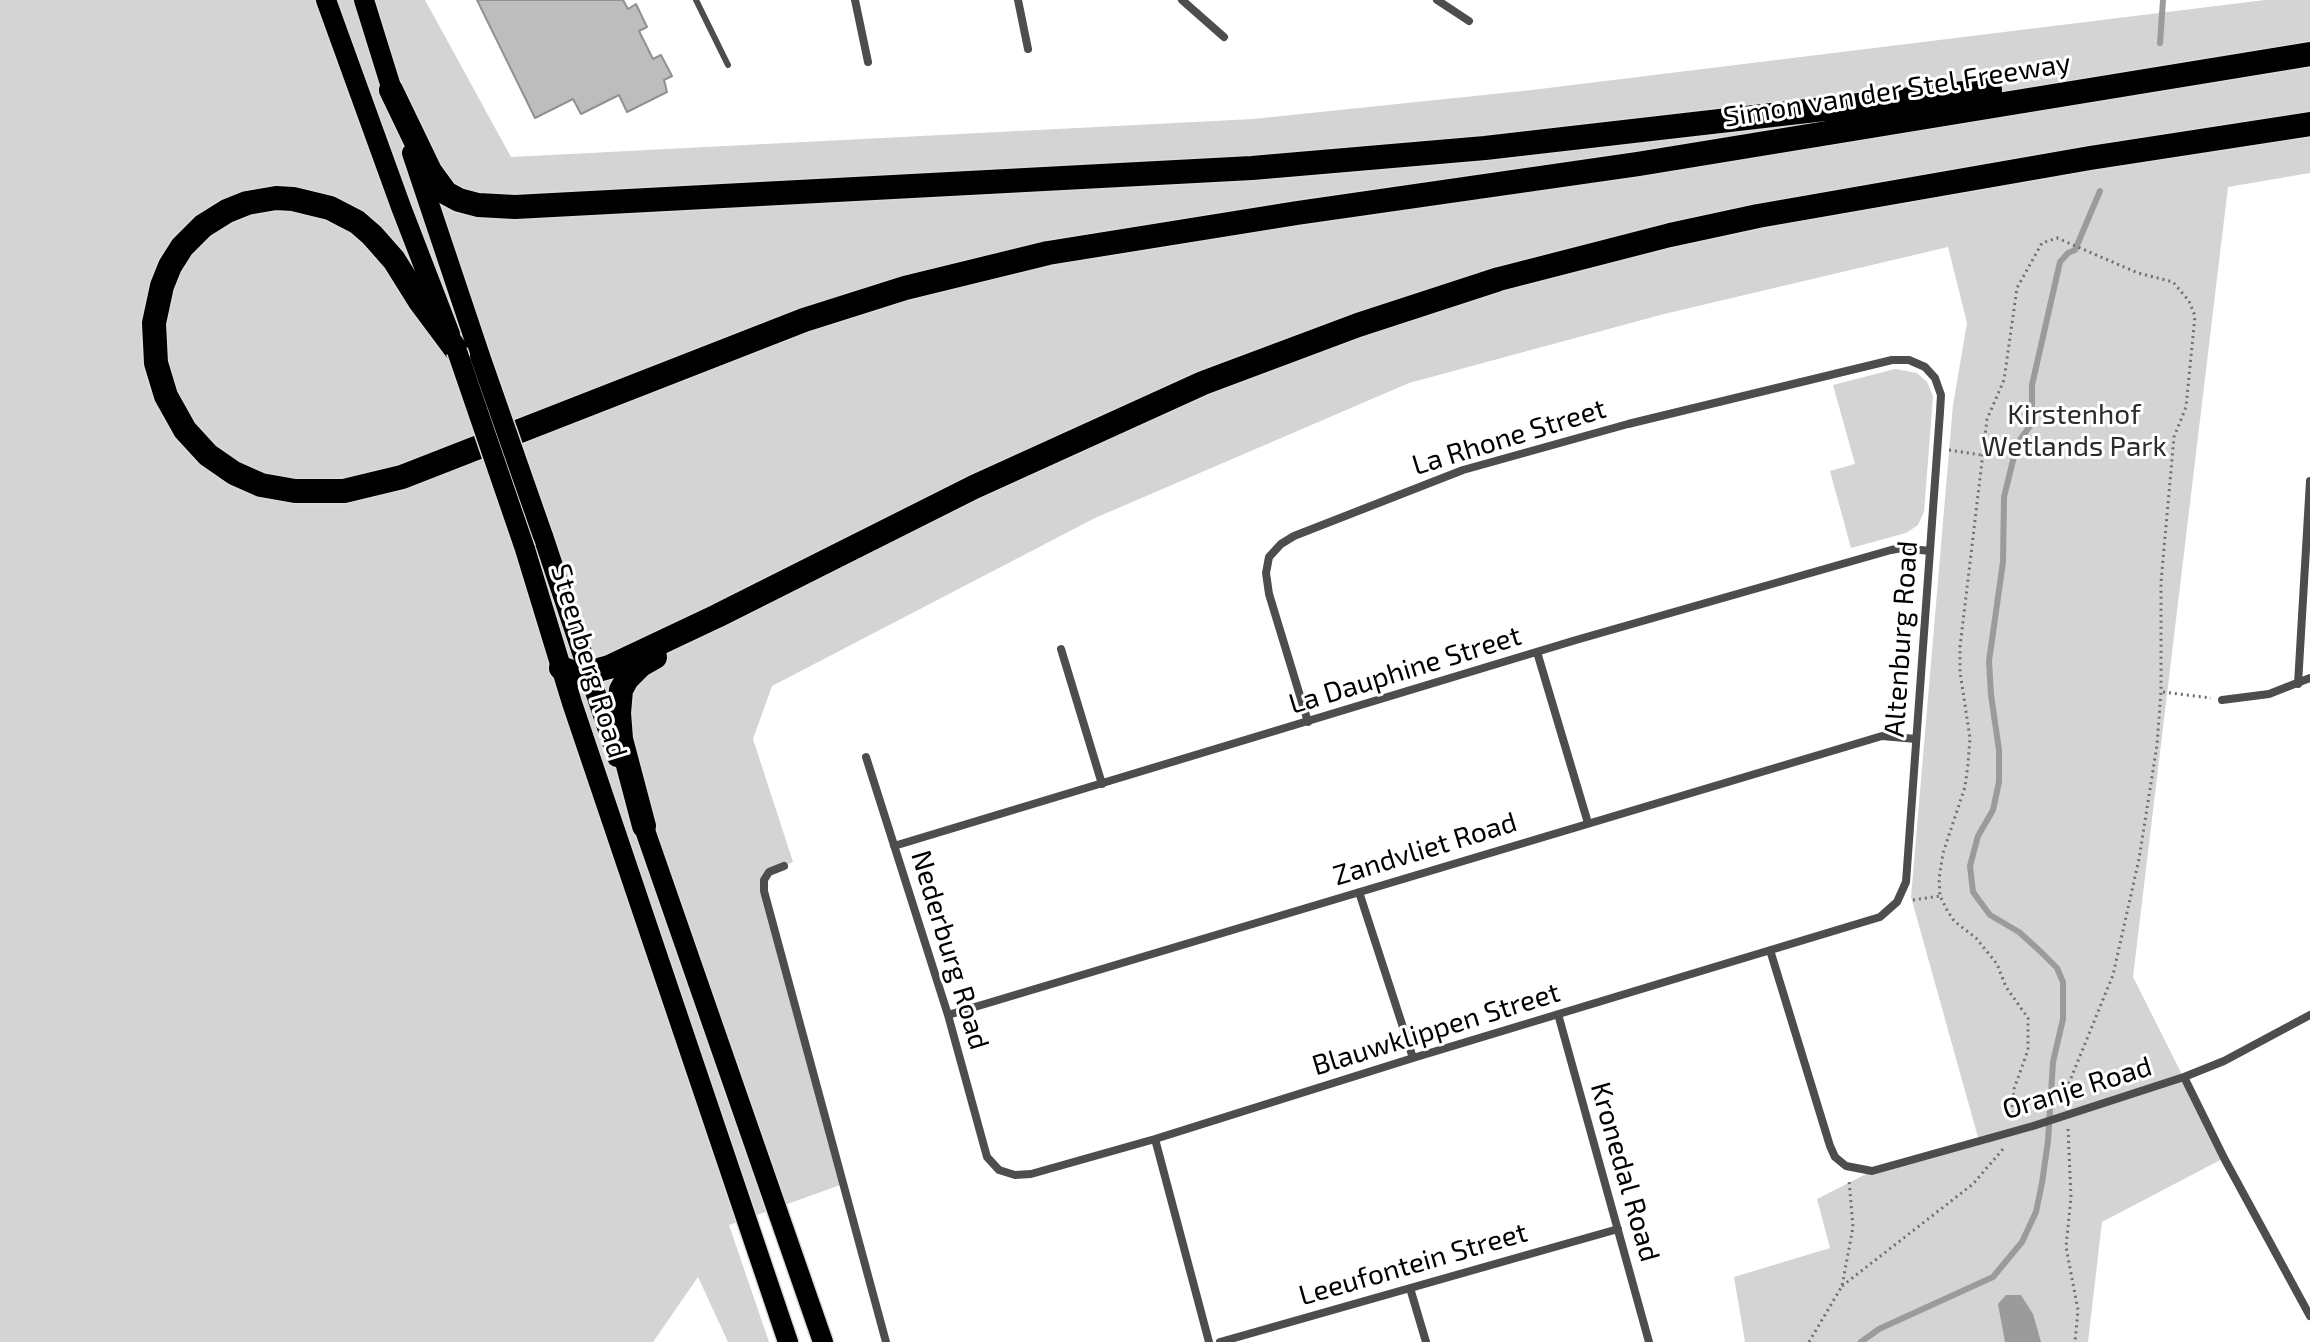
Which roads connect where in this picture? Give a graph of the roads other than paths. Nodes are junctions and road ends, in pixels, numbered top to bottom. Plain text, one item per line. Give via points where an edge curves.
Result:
1 (326, 0) edge
2 (364, 0) edge
3 (696, 0) edge
4 (855, 0) edge
5 (1018, 0) edge
6 (1182, 0) edge
7 (1437, 0) edge
8 (1469, 21) dead end
9 (1224, 37) dead end
10 (1028, 49) dead end
11 (2310, 54) edge
12 (868, 62) dead end
13 (728, 65) dead end
14 (391, 90) junction
15 (2075, 91) junction
16 (2310, 124) edge
17 (469, 354) junction
18 (1935, 378) joint
19 (2310, 481) edge
20 (1930, 551) junction
21 (717, 616) junction
22 (1061, 649) dead end
23 (1537, 652) junction
24 (561, 668) junction
25 (589, 675) junction
26 (2310, 678) edge
27 (2298, 684) junction
28 (2222, 700) road end
29 (1308, 722) junction
30 (1916, 739) junction
31 (866, 757) dead end
32 (1102, 784) junction
33 (1588, 823) junction
34 (644, 826) junction
35 (894, 846) junction
36 (784, 866) dead end
37 (1359, 892) junction
38 (1897, 902) joint
39 (1770, 950) junction
40 (1558, 1014) junction
41 (948, 1015) junction
42 (2310, 1015) edge
43 (1413, 1058) junction
44 (2184, 1077) junction
45 (1155, 1139) junction
46 (987, 1157) joint
47 (1618, 1229) junction
48 (1410, 1288) junction
49 (2310, 1316) edge
50 (788, 1342) edge
51 (823, 1342) edge
52 (886, 1342) edge
53 (1209, 1342) edge
54 (1220, 1342) edge
55 (1426, 1342) edge
56 (1649, 1342) edge

1 - 17 main road, Steenberg Road via 401,207
2 - 14 main road, Steenberg Road
3 - 13 lane
4 - 12 street
5 - 10 street
6 - 9 street
7 - 8 street
11 - 15 highway, Simon van der Stel Freeway
14 - 15 highway via 446,193 478,205 515,207 1252,168 1485,148 2004,89 2052,86
14 - 17 main road, Steenberg Road
15 - 17 highway, Simon van der Stel Freeway via 1638,164 1048,253 905,288 804,320 402,477 344,491 261,485 199,447 176,419 166,396 156,363 154,323 170,266 203,226 247,203 293,199 330,208 372,235 419,300
16 - 21 highway via 1773,213 1499,279 1203,383 974,487
17 - 24 main road, Steenberg Road, bridge
17 - 25 main road, Steenberg Road, bridge via 543,536
18 - 20 street, Altenburg Road via 1941,395
18 - 29 street, La Rhone Street via 1909,360 1892,360 1644,420 1463,470 1294,536 1269,557 1266,573
19 - 27 street
20 - 23 street, La Dauphine Street via 1891,550
20 - 30 street, Altenburg Road
21 - 25 highway
21 - 34 highway via 641,665 621,690 621,739
22 - 32 street
23 - 29 street, La Dauphine Street
23 - 33 street
24 - 25 highway
24 - 50 main road, Steenberg Road
25 - 34 main road, Steenberg Road
26 - 27 street
27 - 28 street
29 - 32 street, La Dauphine Street
30 - 33 street, Zandvliet Road via 1882,736
30 - 38 street, Altenburg Road via 1906,882
31 - 35 street, Nederburg Road
32 - 35 street, La Dauphine Street
33 - 37 street, Zandvliet Road
34 - 51 main road, Steenberg Road
35 - 41 street, Nederburg Road
36 - 52 street via 769,872 764,891
37 - 41 street, Zandvliet Road
37 - 43 street
38 - 39 street, Blauwklippen Street via 1880,917
39 - 40 street, Blauwklippen Street
39 - 44 street, Oranje Road via 1830,1146 1846,1166 1872,1171
40 - 43 street, Blauwklippen Street
40 - 47 street, Kronedal Road
41 - 46 street, Nederburg Road
42 - 44 street, Oranje Road
43 - 45 street, Blauwklippen Street
44 - 49 street
45 - 46 street, Blauwklippen Street via 1031,1174 999,1170
45 - 53 street
47 - 48 street, Leeufontein Street
47 - 56 street, Kronedal Road
48 - 54 street, Leeufontein Street
48 - 55 street

